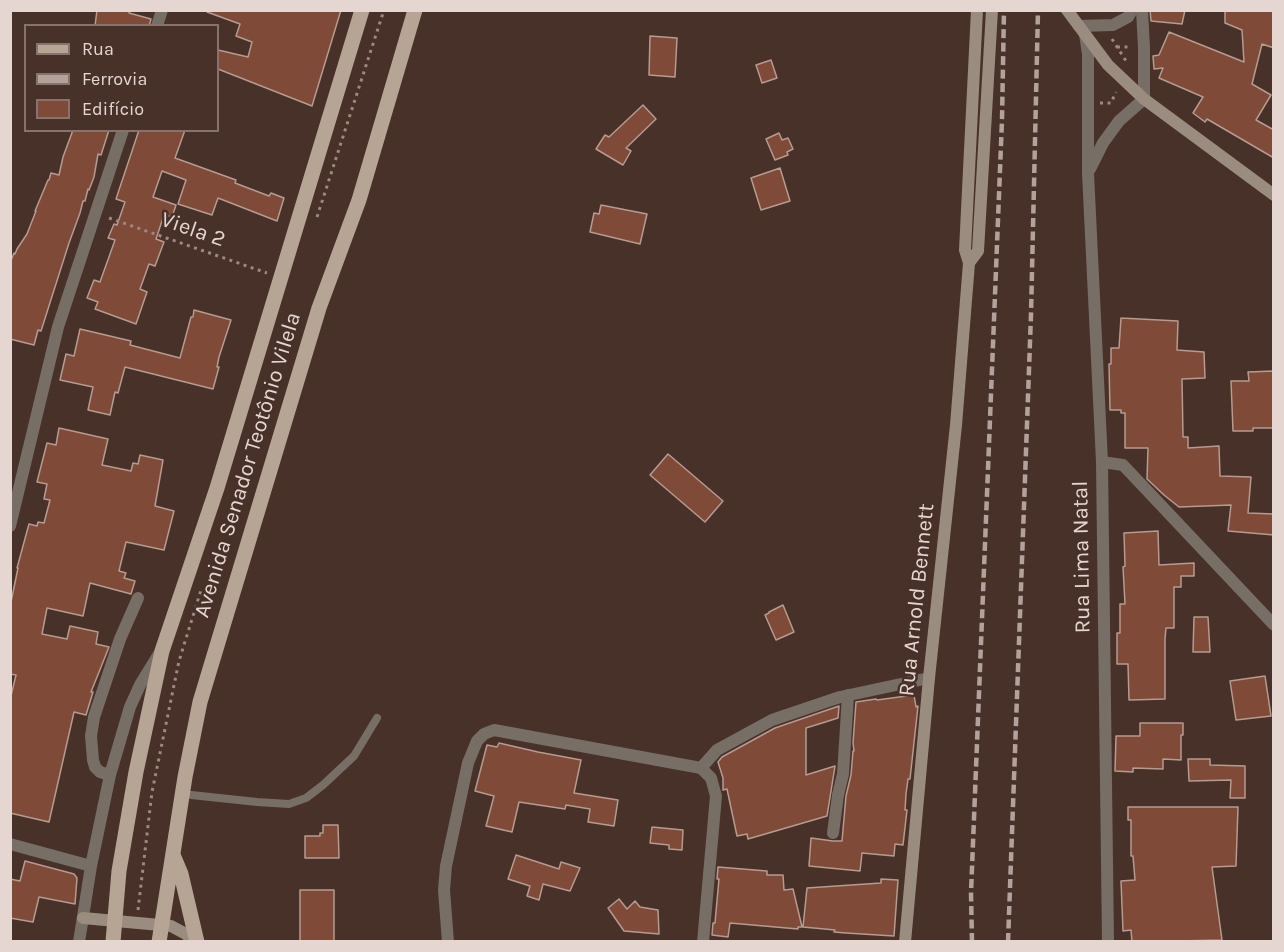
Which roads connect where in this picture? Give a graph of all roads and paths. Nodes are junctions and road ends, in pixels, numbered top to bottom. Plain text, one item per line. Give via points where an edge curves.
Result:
1 (362, 10) edge
2 (384, 10) edge
3 (415, 10) edge
4 (977, 10) edge
5 (992, 10) edge
6 (1067, 10) edge
7 (1132, 10) edge
8 (1142, 10) edge
9 (1082, 30) junction
10 (1144, 99) junction
11 (122, 132) edge
12 (1088, 172) junction
13 (1274, 195) edge
14 (96, 213) junction
15 (316, 219) dead end
16 (969, 263) junction
17 (280, 277) junction
18 (1102, 462) junction
19 (10, 526) edge
20 (203, 583) dead end
21 (138, 598) dead end
22 (1274, 625) edge
23 (162, 651) junction
24 (929, 678) junction
25 (848, 695) junction
26 (377, 718) dead end
27 (701, 768) junction
28 (110, 775) junction
29 (182, 794) junction
30 (833, 833) dead end
31 (10, 844) edge
32 (172, 854) junction
33 (92, 866) junction
34 (83, 918) junction
35 (114, 920) junction
36 (136, 922) junction
37 (161, 925) junction
38 (79, 942) edge
39 (113, 942) edge
40 (159, 942) edge
41 (195, 942) edge
42 (448, 942) edge
43 (703, 942) edge
44 (905, 942) edge
45 (1108, 942) edge

1 - 17 main road, Avenida Senador Teotônio Vilela
2 - 15 path
3 - 29 main road, Avenida Senador Teotônio Vilela via 359,200 319,308 226,613 200,702
4 - 16 street, Rua Arnold Bennett via 965,250
5 - 16 street, Rua Arnold Bennett via 978,251
6 - 9 street
7 - 9 street via 1128,17 1113,25
8 - 10 street
9 - 10 street via 1108,65
9 - 12 street, Rua Lima Natal via 1088,54
10 - 12 street via 1119,121
10 - 13 street
11 - 14 street
12 - 18 street, Rua Lima Natal
14 - 17 path, Viela 2
14 - 19 street via 58,327
16 - 24 street, Rua Arnold Bennett
17 - 23 main road, Avenida Senador Teotônio Vilela via 217,488
18 - 22 street via 1123,465
18 - 45 street, Rua Lima Natal
20 - 36 path via 179,661 155,781
21 - 28 street via 93,717 95,767
23 - 28 street via 129,707
23 - 35 main road, Avenida Senador Teotônio Vilela via 118,871
24 - 25 street
24 - 44 street, Rua Arnold Bennett
25 - 27 street via 772,720 717,750
25 - 30 street via 843,774
26 - 29 lane via 354,756 306,798 289,804
27 - 42 street via 494,730 484,734 468,764 446,866
27 - 43 street via 711,778 716,796
28 - 33 street
29 - 32 main road, Avenida Senador Teotônio Vilela
31 - 33 street
32 - 37 main road, Avenida Senador Teotônio Vilela
32 - 41 main road via 181,874
33 - 34 street
34 - 35 street
34 - 38 street
35 - 36 street
35 - 39 main road, Avenida Senador Teotônio Vilela
36 - 37 street
37 - 40 main road, Avenida Senador Teotônio Vilela
37 - 41 street via 178,929

